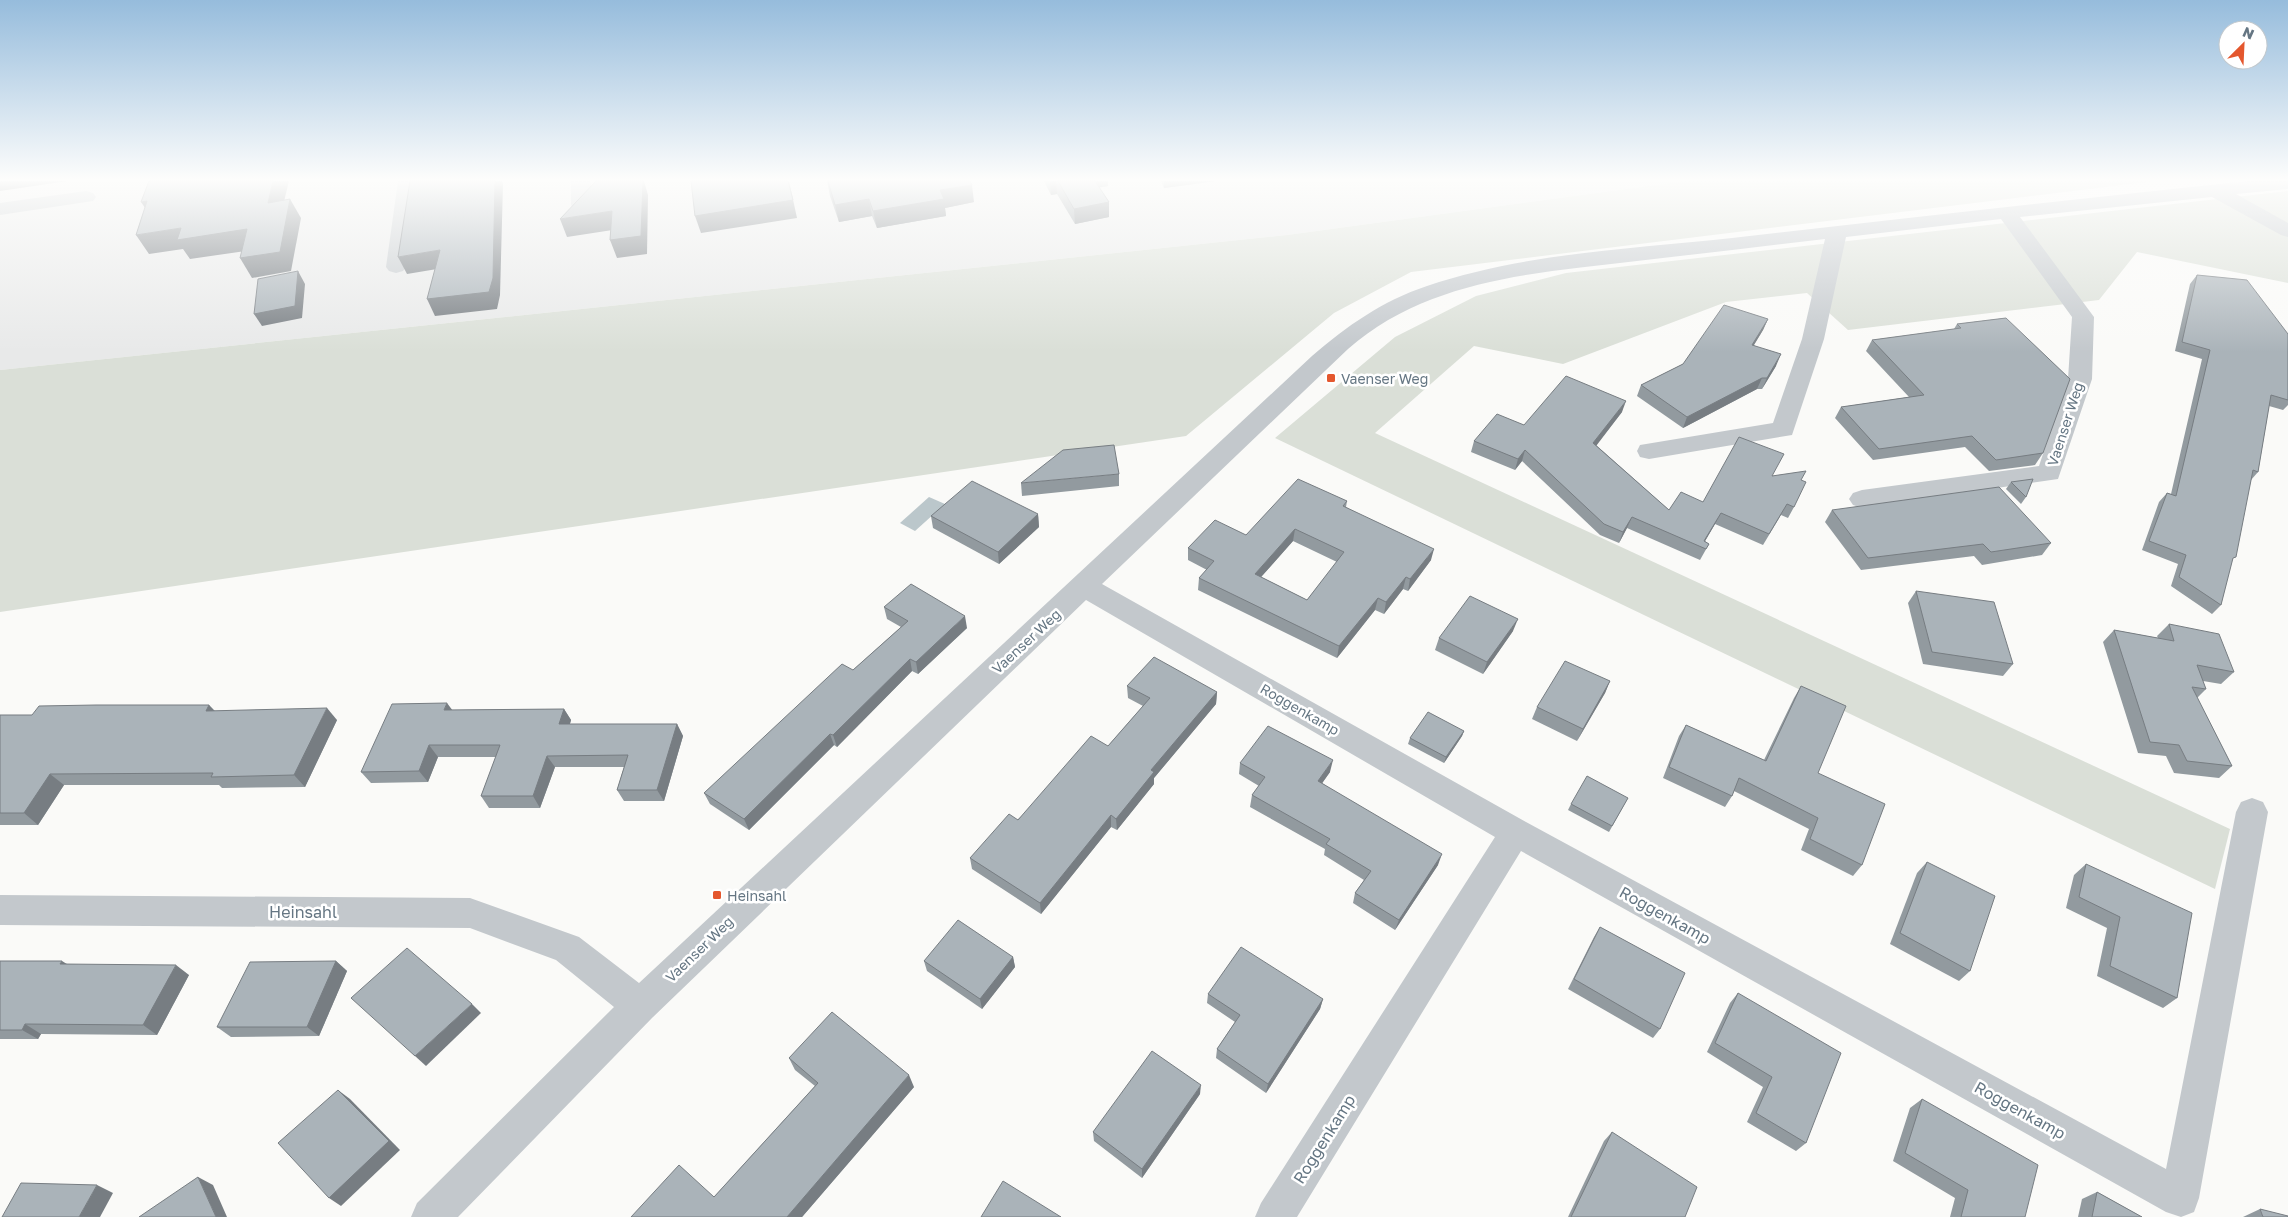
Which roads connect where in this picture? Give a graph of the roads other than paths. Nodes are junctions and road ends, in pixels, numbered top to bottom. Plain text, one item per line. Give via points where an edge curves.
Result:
1 (400, 238) edge
2 (1782, 238) edge
3 (1835, 238) edge
4 (2025, 238) edge
5 (396, 267) edge
6 (1649, 451) dead end
7 (1862, 499) dead end
8 (1084, 586) junction
9 (2252, 812) dead end
10 (1515, 832) junction
11 (0, 910) edge
12 (640, 1006) junction
13 (431, 1217) edge
14 (1275, 1217) edge

1 - 5 street
2 - 8 street, Vaenser Weg via 1504,272 1452,283 1404,302 1361,326 1320,361
3 - 6 street via 1813,339 1783,429
4 - 7 street, Vaenser Weg via 2083,317 2080,379 2049,473
8 - 10 street, Roggenkamp
8 - 12 street, Vaenser Weg
9 - 10 street, Roggenkamp via 2180,1198
10 - 14 street, Roggenkamp
11 - 12 street, Heinsahl via 470,913 567,948
12 - 13 street, Vaenser Weg

